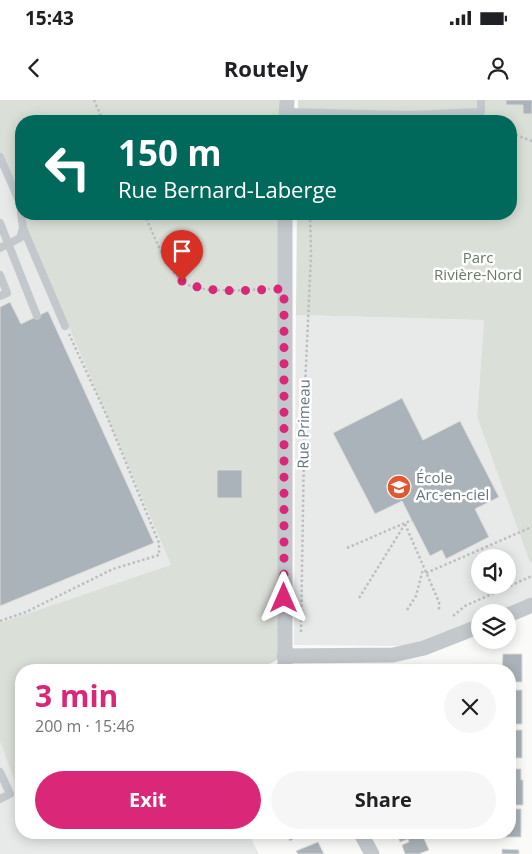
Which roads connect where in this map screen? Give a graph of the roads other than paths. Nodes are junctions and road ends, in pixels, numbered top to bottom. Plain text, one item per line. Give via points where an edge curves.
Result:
1 (481, 100) edge
2 (286, 111) edge
3 (0, 156) edge
4 (15, 191) edge
5 (22, 220) edge
6 (284, 220) edge
7 (0, 223) edge
8 (23, 228) junction
9 (9, 244) junction
10 (0, 248) edge
11 (0, 275) edge
12 (0, 296) edge
13 (37, 316) dead end
14 (65, 326) road end
15 (532, 605) edge
16 (516, 612) edge
17 (471, 630) edge
18 (289, 661) edge
19 (0, 772) edge
20 (0, 799) edge
21 (364, 839) edge
22 (372, 854) edge

1 - 2 lane via 481,112 403,115
3 - 4 lane
5 - 8 lane
6 - 18 street, Rue Primeau
7 - 9 lane
8 - 9 lane via 20,238
8 - 14 lane
9 - 10 lane
9 - 13 lane
11 - 12 lane via 7,293
15 - 16 street
17 - 18 street via 424,648 393,655
19 - 20 lane via 10,794
21 - 22 street

